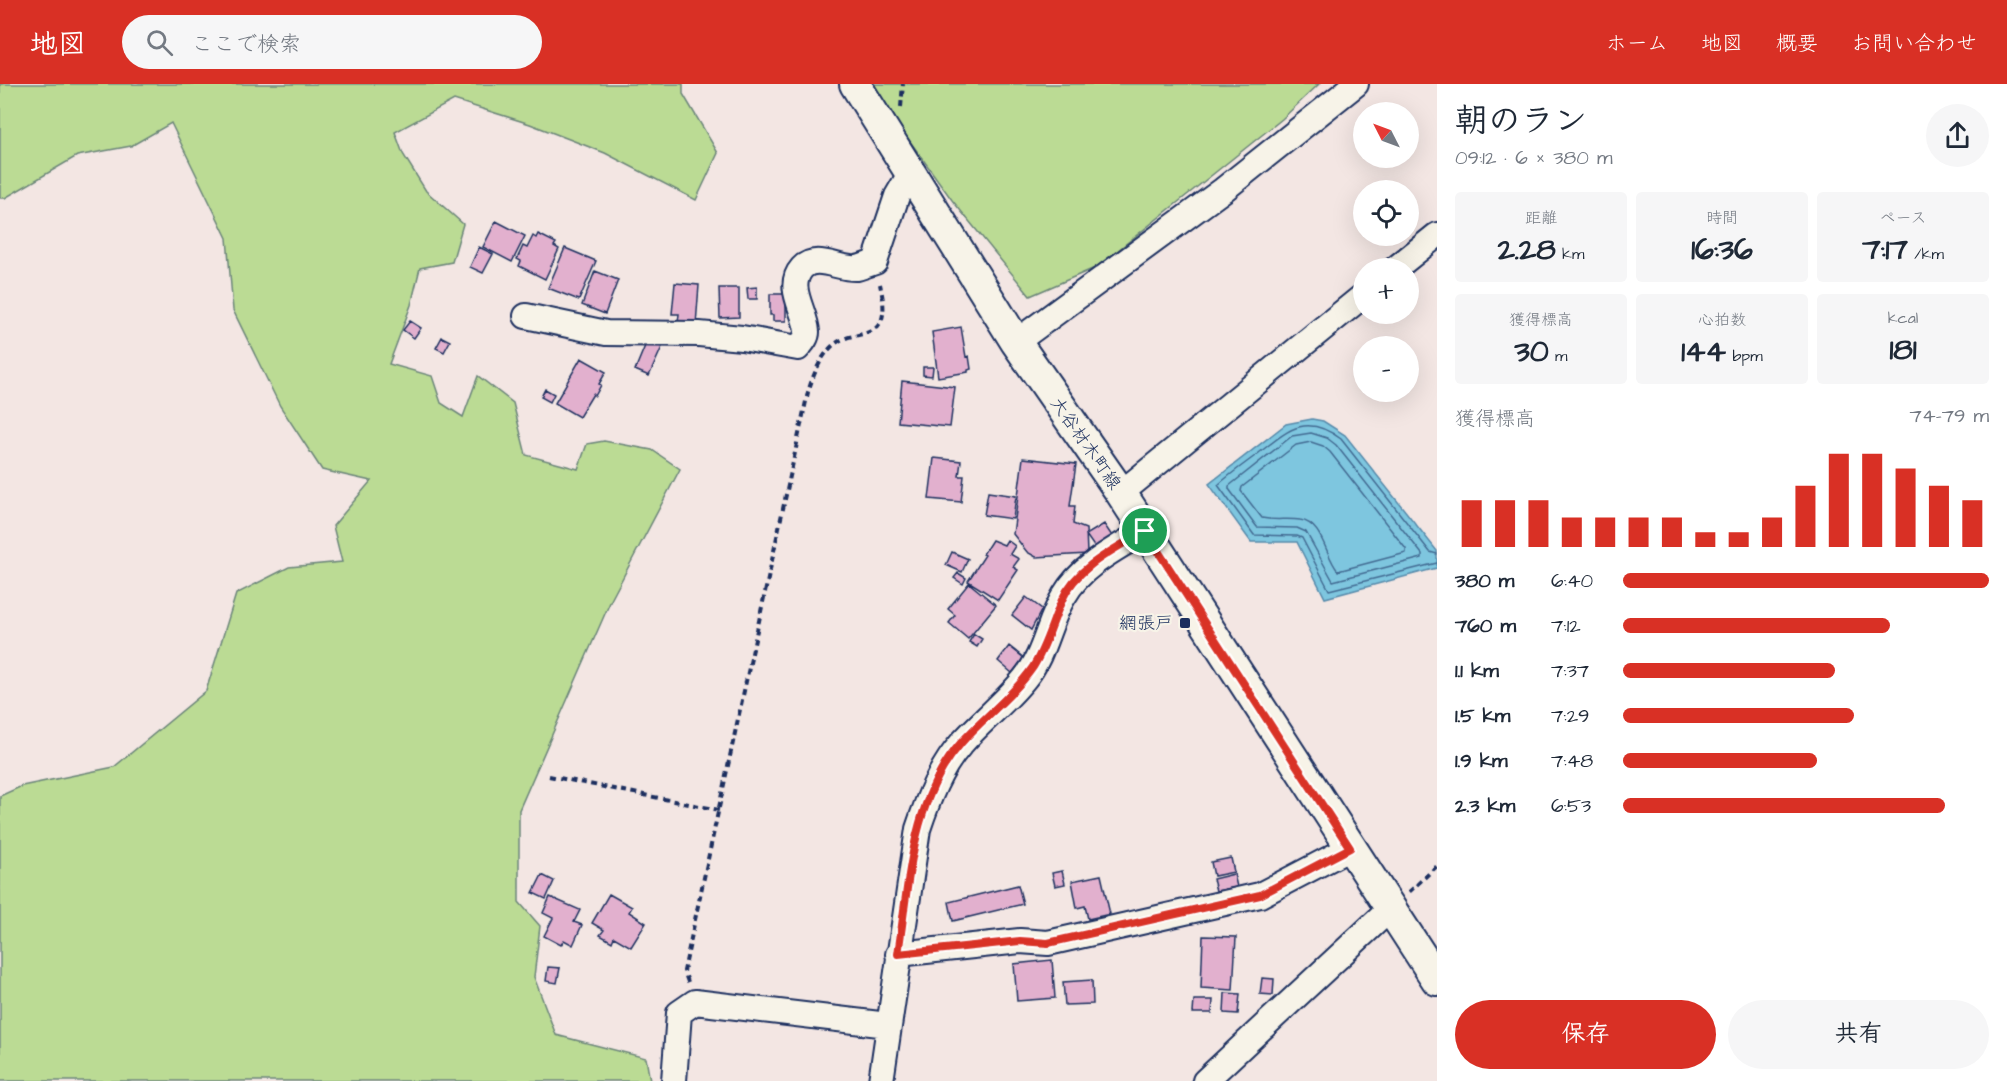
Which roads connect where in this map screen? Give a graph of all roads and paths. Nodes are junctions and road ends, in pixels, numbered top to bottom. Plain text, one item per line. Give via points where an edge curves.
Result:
1 (855, 84) edge
2 (1356, 84) edge
3 (911, 172) junction
4 (1437, 235) edge
5 (1408, 258) edge
6 (875, 262) junction
7 (1353, 304) edge
8 (526, 316) dead end
9 (1016, 342) junction
10 (1120, 493) junction
11 (1145, 531) junction
12 (549, 776) dead end
13 (719, 810) junction
14 (1350, 848) junction
15 (1437, 866) edge
16 (1390, 909) junction
17 (898, 954) junction
18 (1437, 980) edge
19 (695, 1002) junction
20 (888, 1025) junction
21 (674, 1081) edge
22 (881, 1081) edge
23 (1205, 1081) edge

1 - 3 main road, 大谷材木町線
2 - 9 street via 1223,190
3 - 6 street via 897,196
3 - 9 main road, 大谷材木町線
4 - 5 street
6 - 8 street via 856,268 817,261 804,266 795,287 807,333 798,348 699,334 606,333
6 - 13 path via 884,308 882,322 871,332 848,336 833,345 814,372 808,392
7 - 10 street
9 - 10 main road, 大谷材木町線
10 - 11 main road, 大谷材木町線
11 - 14 main road, 大谷材木町線
11 - 17 street via 1087,568 1073,582 1025,678 948,761 918,829
12 - 13 path
13 - 19 path via 684,970
14 - 16 main road, 大谷材木町線
14 - 17 street via 1260,895 1048,943 1020,941
15 - 16 path
16 - 18 main road, 大谷材木町線
16 - 23 street
17 - 20 street
19 - 20 street
19 - 21 street via 679,1012
20 - 22 street

